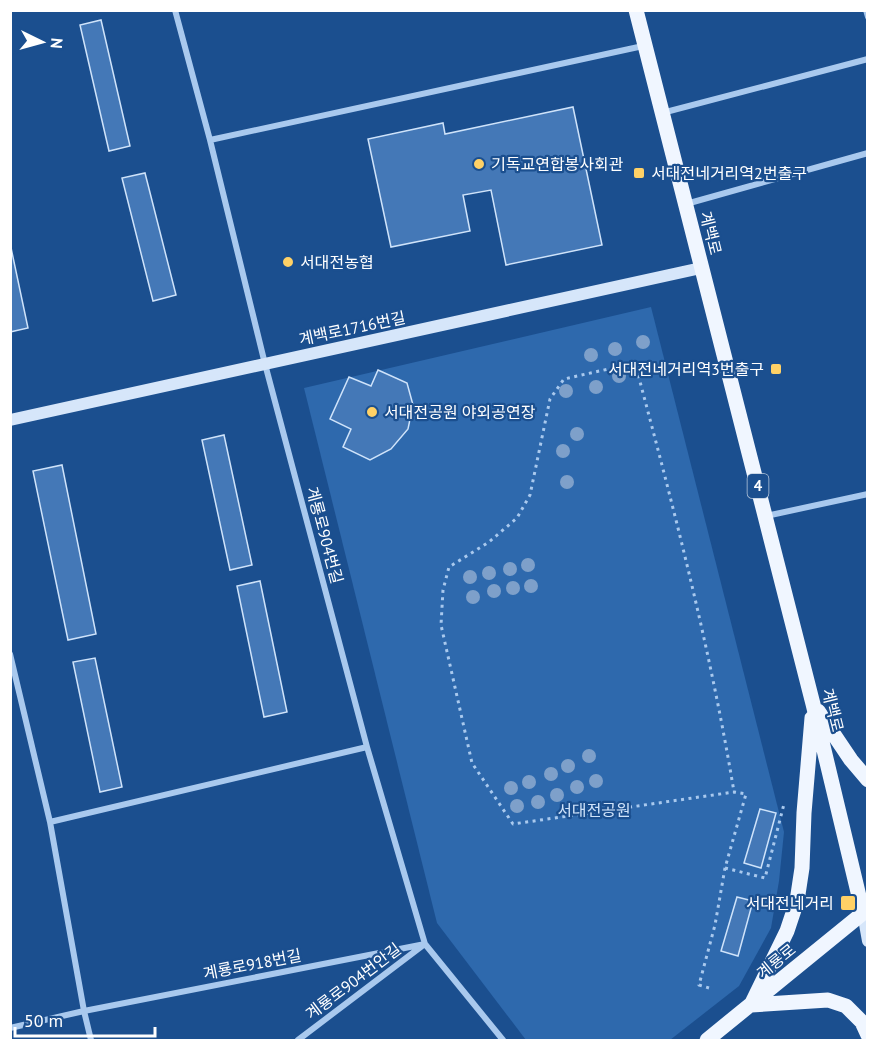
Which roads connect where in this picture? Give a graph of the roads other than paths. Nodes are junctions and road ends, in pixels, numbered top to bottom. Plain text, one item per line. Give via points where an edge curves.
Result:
1 (175, 10) edge
2 (636, 10) edge
3 (866, 10) edge
4 (867, 16) edge
5 (645, 45) junction
6 (867, 59) edge
7 (662, 113) junction
8 (210, 140) junction
9 (867, 153) edge
10 (685, 204) junction
11 (701, 268) junction
12 (265, 364) junction
13 (10, 420) edge
14 (867, 494) edge
15 (766, 516) junction
16 (10, 654) edge
17 (813, 704) junction
18 (368, 747) junction
19 (867, 780) edge
20 (50, 822) junction
21 (865, 911) edge
22 (867, 940) edge
23 (425, 944) junction
24 (751, 1005) junction
25 (84, 1011) junction
26 (10, 1028) edge
27 (867, 1035) edge
28 (91, 1041) edge
29 (298, 1041) edge
30 (503, 1041) edge
31 (707, 1041) edge

1 - 8 street, 계룡로904번길
2 - 5 main road, 계백로 / 4
3 - 4 street
5 - 7 main road, 계백로 / 4
5 - 8 street
6 - 7 street
7 - 10 main road, 계백로 / 4
8 - 12 street, 계룡로904번길
9 - 10 street, 계백로
10 - 11 main road, 계백로 / 4
11 - 12 main road, 계백로1716번길
11 - 15 main road, 계백로 / 4
12 - 13 main road, 계백로1716번길
12 - 18 street, 계룡로904번길
14 - 15 street
15 - 17 main road, 계백로 / 4
16 - 20 street
17 - 19 main road
17 - 21 main road, 계백로 / 4
17 - 24 main road via 797,901
18 - 20 street
18 - 23 street, 계룡로904번길
20 - 25 street
21 - 22 main road
21 - 24 main road, 계룡로
23 - 25 street, 계룡로918번길
23 - 29 street, 계룡로904번안길
23 - 30 street, 계룡로904번길
24 - 27 main road via 828,1000 846,1006 862,1022
24 - 31 main road, 계룡로
25 - 26 street
25 - 28 street

